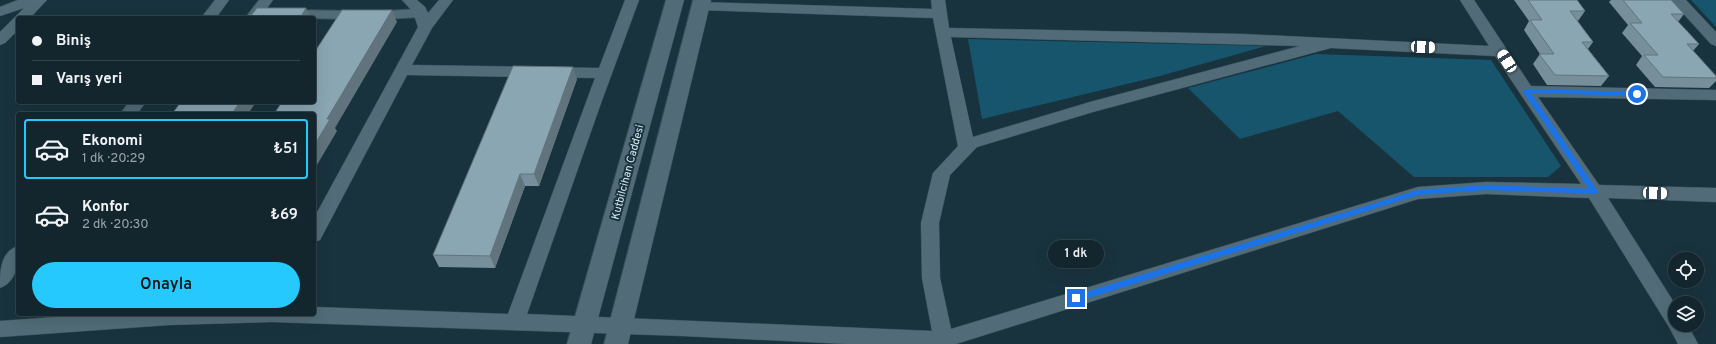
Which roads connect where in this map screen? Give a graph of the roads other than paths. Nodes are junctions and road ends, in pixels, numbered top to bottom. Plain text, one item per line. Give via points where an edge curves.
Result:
1 (31, 0) edge
2 (40, 0) edge
3 (222, 0) edge
4 (266, 0) edge
5 (409, 0) edge
6 (446, 0) edge
7 (632, 0) edge
8 (675, 0) edge
9 (1467, 0) edge
10 (1678, 0) edge
11 (701, 3) edge
12 (939, 7) edge
13 (0, 12) edge
14 (293, 14) edge
15 (256, 15) edge
16 (355, 15) edge
17 (378, 15) edge
18 (24, 16) edge
19 (210, 16) edge
20 (423, 20) junction
21 (16, 24) edge
22 (943, 32) junction
23 (0, 40) edge
24 (1716, 41) edge
25 (1331, 43) junction
26 (1500, 51) junction
27 (402, 70) junction
28 (604, 73) junction
29 (1526, 91) junction
30 (1716, 95) edge
31 (136, 104) edge
32 (130, 112) edge
33 (967, 148) junction
34 (1595, 192) junction
35 (1716, 195) edge
36 (316, 232) edge
37 (16, 256) edge
38 (0, 280) edge
39 (1668, 310) edge
40 (203, 316) edge
41 (316, 316) edge
42 (12, 323) edge
43 (514, 323) junction
44 (1682, 332) edge
45 (582, 335) edge
46 (618, 335) edge
47 (682, 336) edge
48 (943, 342) edge
49 (1688, 344) edge

1 - 13 street
2 - 18 street
3 - 19 street
4 - 15 street
5 - 20 street via 420,10
6 - 20 street
7 - 28 street
8 - 45 street, Kutbilcihan Caddesi
9 - 26 street
10 - 24 street
11 - 12 street
11 - 46 street
12 - 22 street
14 - 16 lane
17 - 20 lane
20 - 27 street
21 - 23 street
22 - 25 street
22 - 33 street
25 - 26 street
25 - 33 street via 1090,107 971,144
26 - 29 street
27 - 28 street
27 - 36 street
28 - 43 street
29 - 30 street
29 - 34 street
31 - 32 street
33 - 48 street via 942,173 930,223 931,278
34 - 35 street
34 - 39 street
34 - 48 street via 1486,188 1418,193
37 - 38 street
40 - 42 street
41 - 43 street
43 - 45 street
44 - 49 street
45 - 46 street
46 - 47 street
47 - 48 street

